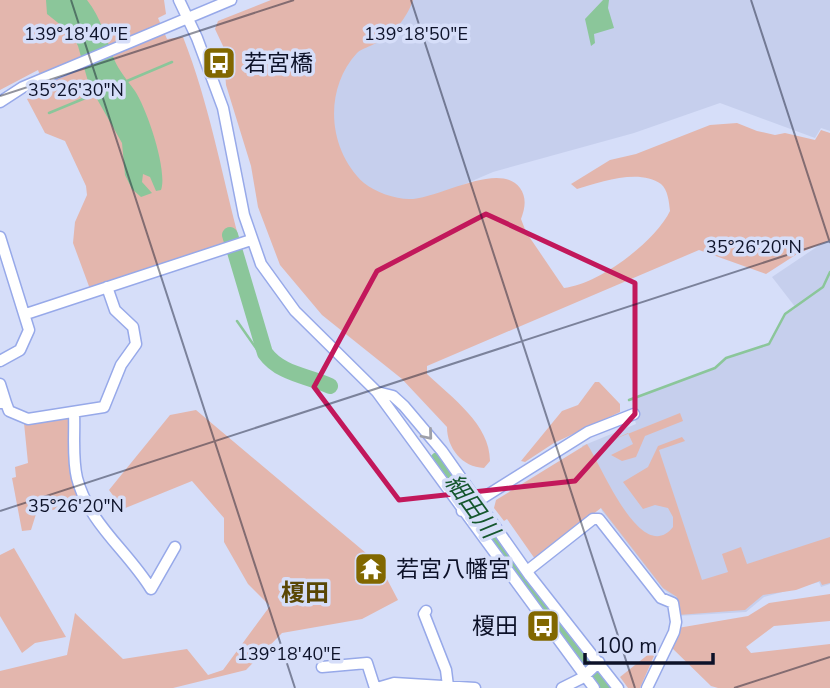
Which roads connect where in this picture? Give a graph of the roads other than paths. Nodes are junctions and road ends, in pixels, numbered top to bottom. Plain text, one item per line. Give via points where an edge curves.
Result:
1 (179, 0) edge
2 (231, 0) edge
3 (189, 18) junction
4 (0, 102) edge
5 (0, 237) edge
6 (251, 240) junction
7 (107, 287) junction
8 (26, 314) junction
9 (0, 361) edge
10 (0, 384) edge
11 (377, 392) junction
12 (3, 403) edge
13 (74, 413) junction
14 (634, 414) dead end
15 (469, 506) junction
16 (175, 547) dead end
17 (524, 579) junction
18 (426, 611) dead end
19 (322, 667) dead end
20 (591, 668) junction
21 (448, 686) junction
22 (376, 688) edge
23 (475, 688) edge
24 (562, 688) edge
25 (594, 688) edge
26 (618, 688) edge
27 (648, 688) edge

1 - 3 street
2 - 3 street
3 - 4 street via 38,81
3 - 6 street via 223,108
5 - 8 street
6 - 7 street
6 - 11 street via 274,286 295,312
7 - 8 street
7 - 13 street via 115,310 133,327 136,344 121,365 108,403 100,410
8 - 9 street via 26,340 15,354
10 - 12 street
11 - 15 street
11 -> 15 street via 393,396 404,406
12 - 13 street via 9,411 28,419
13 - 16 street via 76,472 85,502 150,589
14 - 15 street via 589,432
15 - 17 street
15 - 17 street
17 - 20 street
17 - 20 street
17 - 27 street via 593,519 599,519 661,598 673,603 674,632
18 - 21 street
19 - 22 street via 368,663
20 - 24 street
20 - 25 street
20 - 26 street
21 - 22 street via 394,683
21 - 23 street

